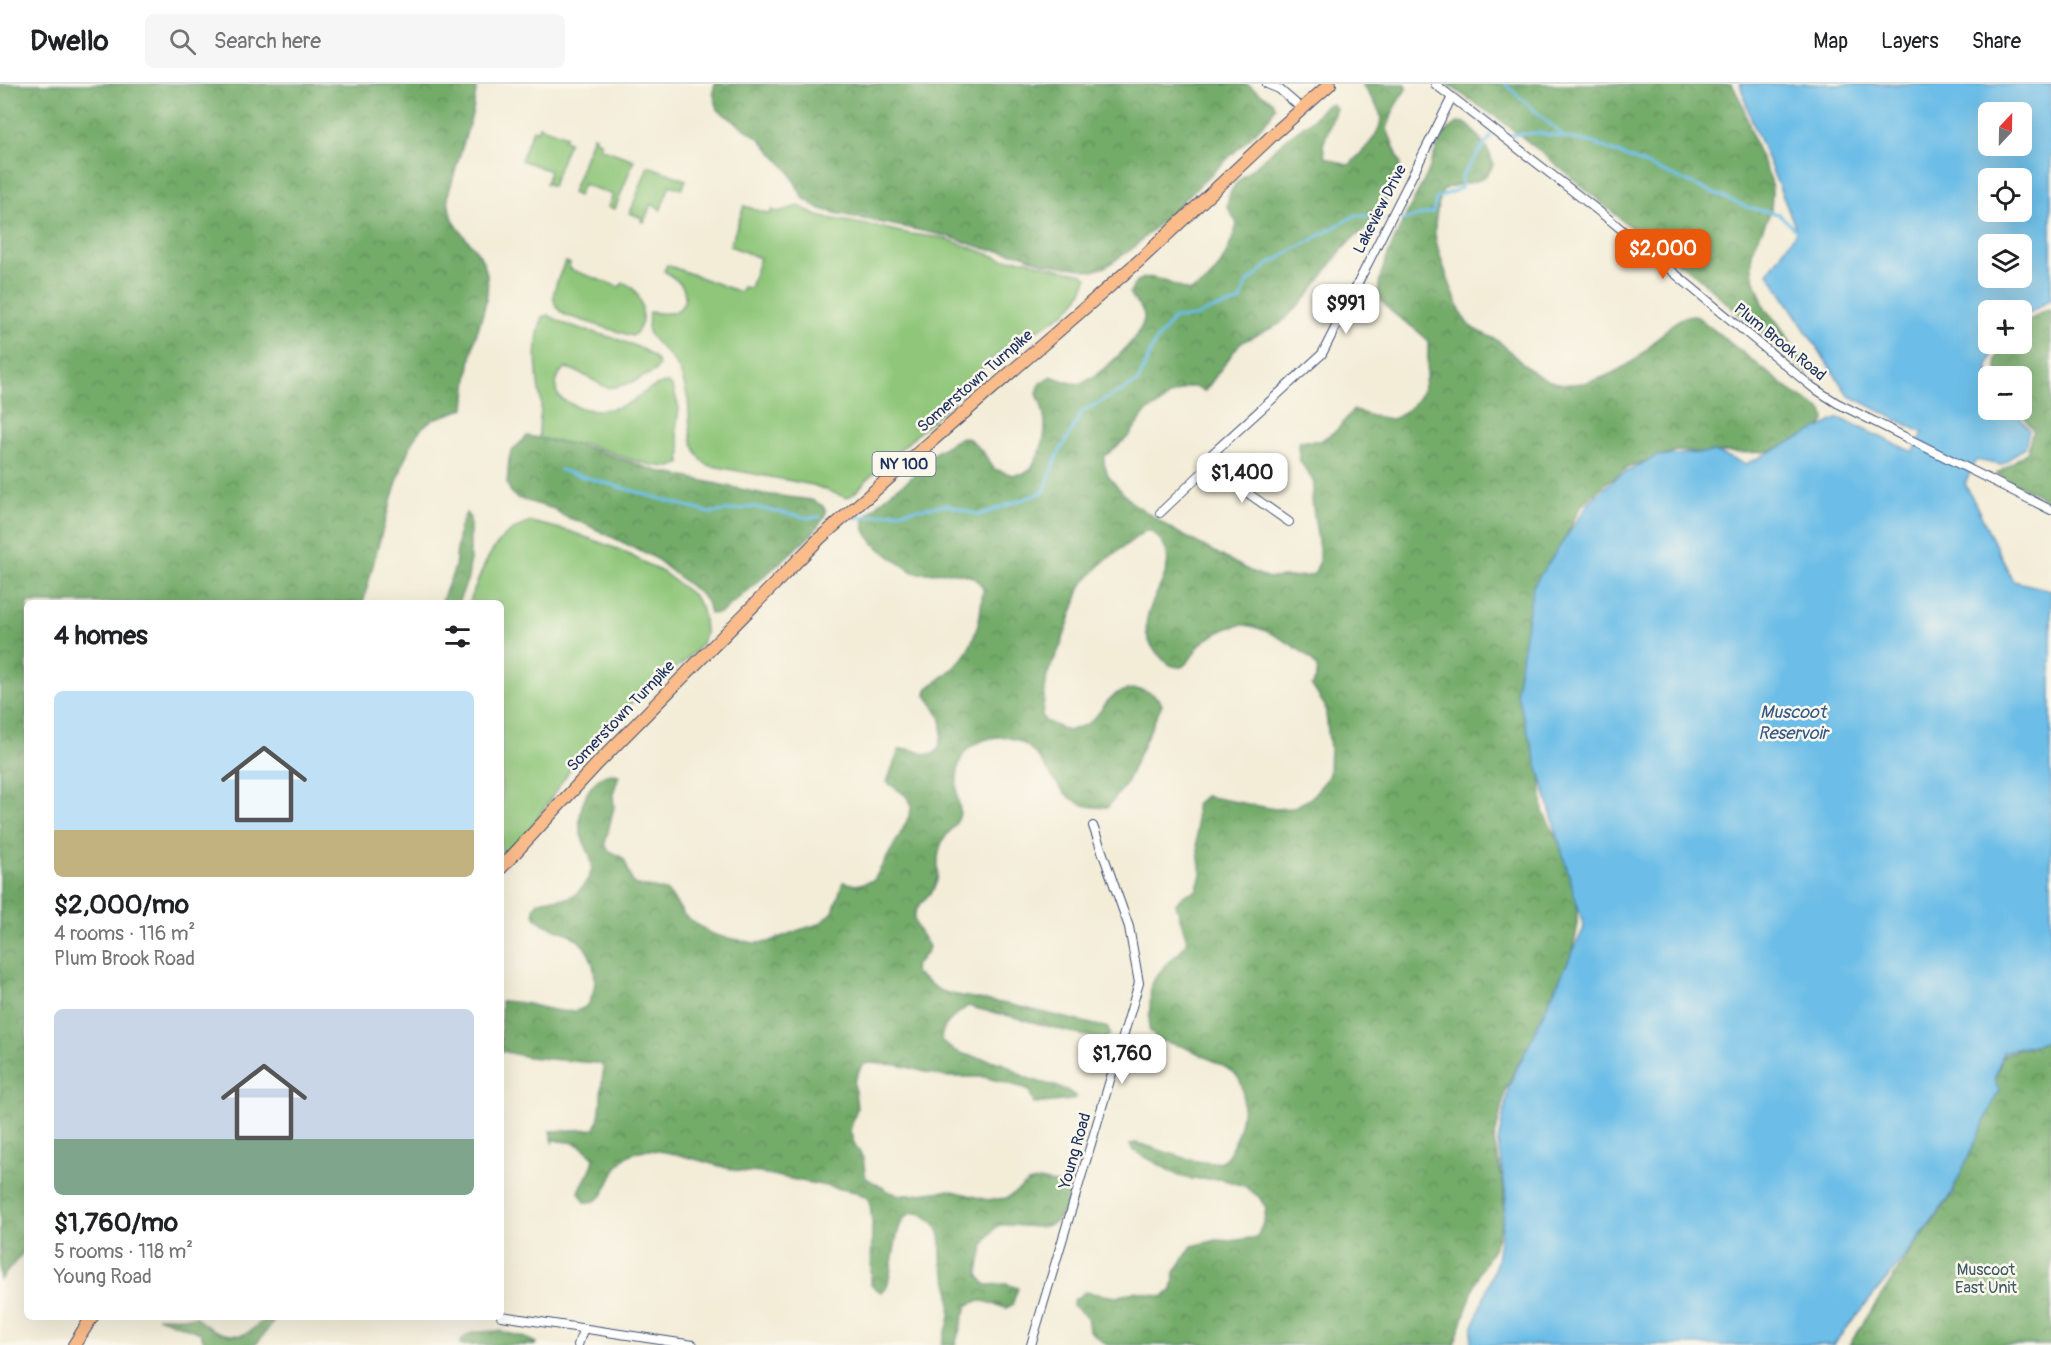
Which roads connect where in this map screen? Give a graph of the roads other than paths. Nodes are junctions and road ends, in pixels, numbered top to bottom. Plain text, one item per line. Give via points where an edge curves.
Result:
1 (1267, 84) edge
2 (1330, 84) edge
3 (1435, 84) edge
4 (1452, 97) junction
5 (1301, 108) junction
6 (1209, 466) junction
7 (2051, 510) edge
8 (1161, 513) dead end
9 (1289, 522) dead end
10 (1093, 826) dead end
11 (504, 865) edge
12 (504, 1317) edge
13 (90, 1320) edge
14 (583, 1330) junction
15 (74, 1345) edge
16 (578, 1345) edge
17 (693, 1345) edge
18 (1030, 1345) edge

1 - 5 street
2 - 5 main road, Somerstown Turnpike / NY 100
3 - 4 street, Plum Brook Road
4 - 6 street, Lakeview Drive via 1322,354 1213,453
4 - 7 street, Plum Brook Road via 1610,220 1812,387
5 - 11 main road, Somerstown Turnpike / NY 100 via 1140,260 820,538 598,763
6 - 8 street, Lakeview Drive
6 - 9 street
10 - 18 street, Young Road via 1129,927 1138,983
12 - 14 street
13 - 15 main road
14 - 16 street
14 - 17 street

